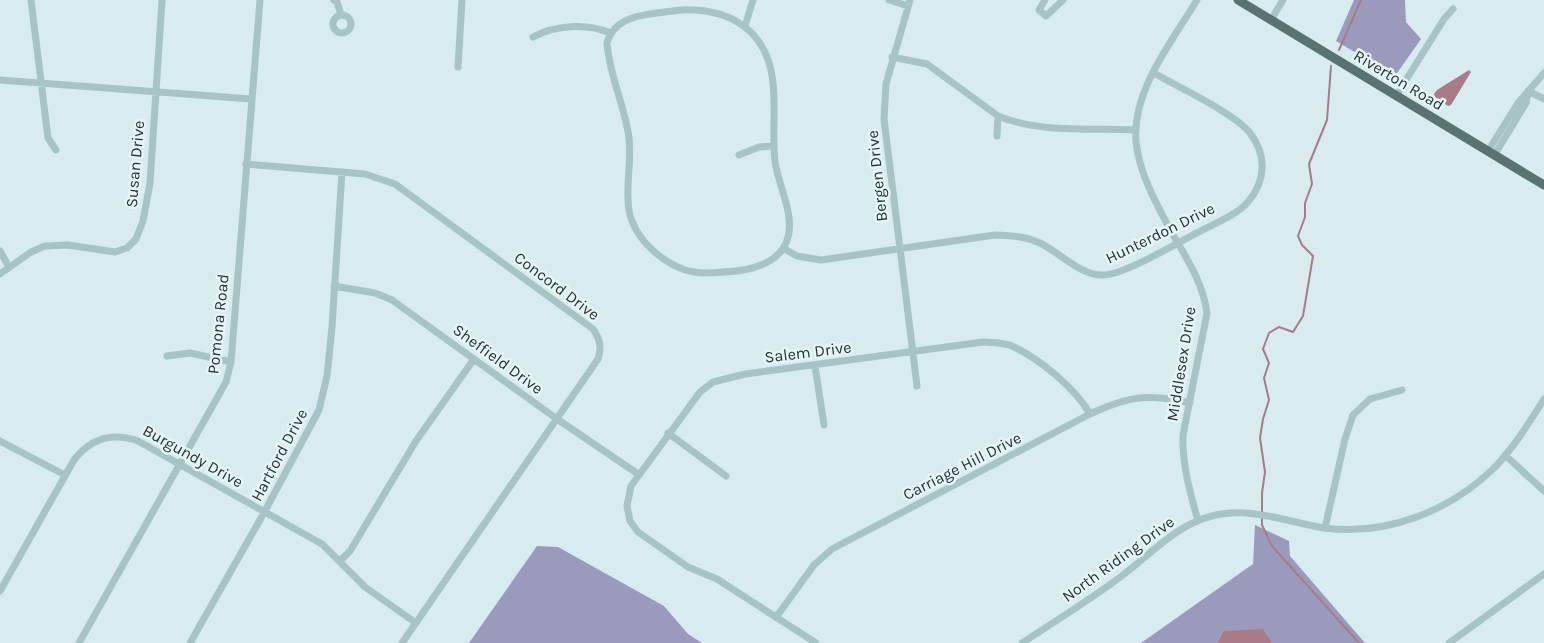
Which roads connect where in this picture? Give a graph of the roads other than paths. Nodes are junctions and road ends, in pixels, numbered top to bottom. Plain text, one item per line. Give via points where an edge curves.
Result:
1 (31, 0) edge
2 (162, 0) edge
3 (260, 0) edge
4 (334, 0) edge
5 (462, 0) edge
6 (753, 0) edge
7 (889, 0) edge
8 (1045, 0) edge
9 (1063, 0) edge
10 (1197, 0) edge
11 (1238, 0) edge
12 (1283, 0) edge
13 (908, 3) edge
14 (1453, 9) dead end
15 (341, 15) dead end
16 (1271, 20) junction
17 (745, 26) junction
18 (610, 33) junction
19 (533, 36) dead end
20 (892, 57) junction
21 (458, 67) dead end
22 (1544, 72) edge
23 (1154, 73) junction
24 (0, 80) edge
25 (40, 83) junction
26 (155, 91) junction
27 (1528, 91) junction
28 (1396, 96) junction
29 (251, 99) junction
30 (1544, 99) edge
31 (998, 116) junction
32 (1136, 130) junction
33 (997, 136) dead end
34 (773, 146) junction
35 (56, 150) dead end
36 (1492, 152) junction
37 (739, 155) dead end
38 (246, 164) junction
39 (342, 172) junction
40 (1544, 185) edge
41 (1178, 243) junction
42 (783, 248) junction
43 (899, 249) junction
44 (0, 251) edge
45 (9, 267) junction
46 (0, 274) edge
47 (334, 286) junction
48 (912, 351) junction
49 (167, 356) dead end
50 (474, 359) junction
51 (231, 362) junction
52 (815, 366) junction
53 (917, 386) dead end
54 (1402, 390) dead end
55 (1544, 399) edge
56 (1190, 403) junction
57 (1090, 414) junction
58 (557, 420) junction
59 (824, 425) dead end
60 (668, 433) junction
61 (0, 441) edge
62 (1505, 455) junction
63 (181, 465) junction
64 (638, 474) junction
65 (65, 475) junction
66 (726, 476) dead end
67 (1544, 491) edge
68 (265, 511) junction
69 (1198, 520) junction
70 (1325, 528) junction
71 (340, 562) junction
72 (1544, 574) edge
73 (0, 590) edge
74 (777, 616) junction
75 (416, 622) junction
76 (79, 643) edge
77 (190, 643) edge
78 (402, 643) edge
79 (816, 643) edge
80 (1022, 643) edge
81 (1448, 643) edge

1 - 25 street
2 - 26 street, Susan Drive
3 - 29 street, Pomona Road
4 - 15 street
5 - 21 street
6 - 17 street
7 - 13 street
8 - 9 street via 1039,10 1046,16
10 - 23 street, Middlesex Drive
11 - 16 main road, Riverton Road
12 - 16 street
13 - 20 street, Bergen Drive
14 - 28 street
16 - 28 main road, Riverton Road
17 - 18 street via 738,20 710,11 682,10 629,18
17 - 34 street via 760,43 770,66
18 - 19 street via 601,29 570,27
18 - 42 street via 608,52 630,140 629,210 641,238 677,266 701,273 761,266 775,258
20 - 31 street via 927,64
20 - 43 street, Bergen Drive via 884,119
22 - 27 street
23 - 32 street, Middlesex Drive via 1141,101
23 - 41 street, Hunterdon Drive via 1245,128 1258,144 1262,162 1259,186 1247,203
24 - 25 street
25 - 26 street
25 - 35 street via 48,138
26 - 29 street
26 - 45 street, Susan Drive via 150,183 136,239 127,248 115,252 68,244 45,246
27 - 30 street
27 - 36 street
28 - 36 main road, Riverton Road
29 - 38 street, Pomona Road
31 - 32 street via 1033,125
31 - 33 street
32 - 41 street, Middlesex Drive via 1138,156 1146,178
34 - 37 street via 759,147
34 - 42 street via 790,224
36 - 40 main road, Riverton Road
38 - 39 street, Concord Drive
38 - 51 street, Pomona Road
39 - 47 street, Hartford Drive
39 - 58 street, Concord Drive via 365,174 395,184 594,329 600,343 598,359
41 - 43 street, Hunterdon Drive via 1119,272 1103,275 1088,272 1039,242 1019,236 995,236
41 - 56 street, Middlesex Drive via 1200,283 1207,313
42 - 43 street, Hunterdon Drive via 810,260
43 - 48 street, Bergen Drive
44 - 45 street
45 - 46 street, Susan Drive
47 - 50 street, Sheffield Drive via 375,293 392,300
47 - 68 street, Hartford Drive via 327,376 319,410
48 - 52 street, Salem Drive
48 - 53 street, Bergen Drive
48 - 57 street, Salem Drive via 983,342 1013,346 1071,389
49 - 51 street via 190,353
50 - 58 street, Sheffield Drive
50 - 71 street via 416,441 350,551
51 - 63 street, Pomona Road via 222,393
52 - 59 street
52 - 60 street, Salem Drive via 744,374 713,382 694,398
54 - 70 street via 1370,399 1353,415
55 - 62 street, North Riding Drive
56 - 57 street, Carriage Hill Drive via 1143,396 1113,403
56 - 69 street, Middlesex Drive via 1182,450
57 - 74 street, Carriage Hill Drive via 832,549 814,565
58 - 64 street, Sheffield Drive
58 - 75 street, Concord Drive
60 - 64 street, Salem Drive
60 - 66 street
61 - 65 street
62 - 67 street
62 - 70 street, North Riding Drive via 1475,484 1434,511 1373,528
63 - 65 street, Burgundy Drive via 138,441 126,436 112,436 82,449
63 - 68 street, Burgundy Drive
63 - 76 street, Pomona Road
64 - 74 street, Salem Drive via 628,494 628,514 638,532 688,567 717,579
65 - 73 street, Burgundy Drive
68 - 71 street, Burgundy Drive via 322,544
68 - 77 street, Hartford Drive
69 - 70 street, North Riding Drive via 1242,513
69 - 80 street, North Riding Drive via 1173,534 1117,579
71 - 75 street, Burgundy Drive via 365,587
72 - 81 street
74 - 79 street
75 - 78 street, Concord Drive

